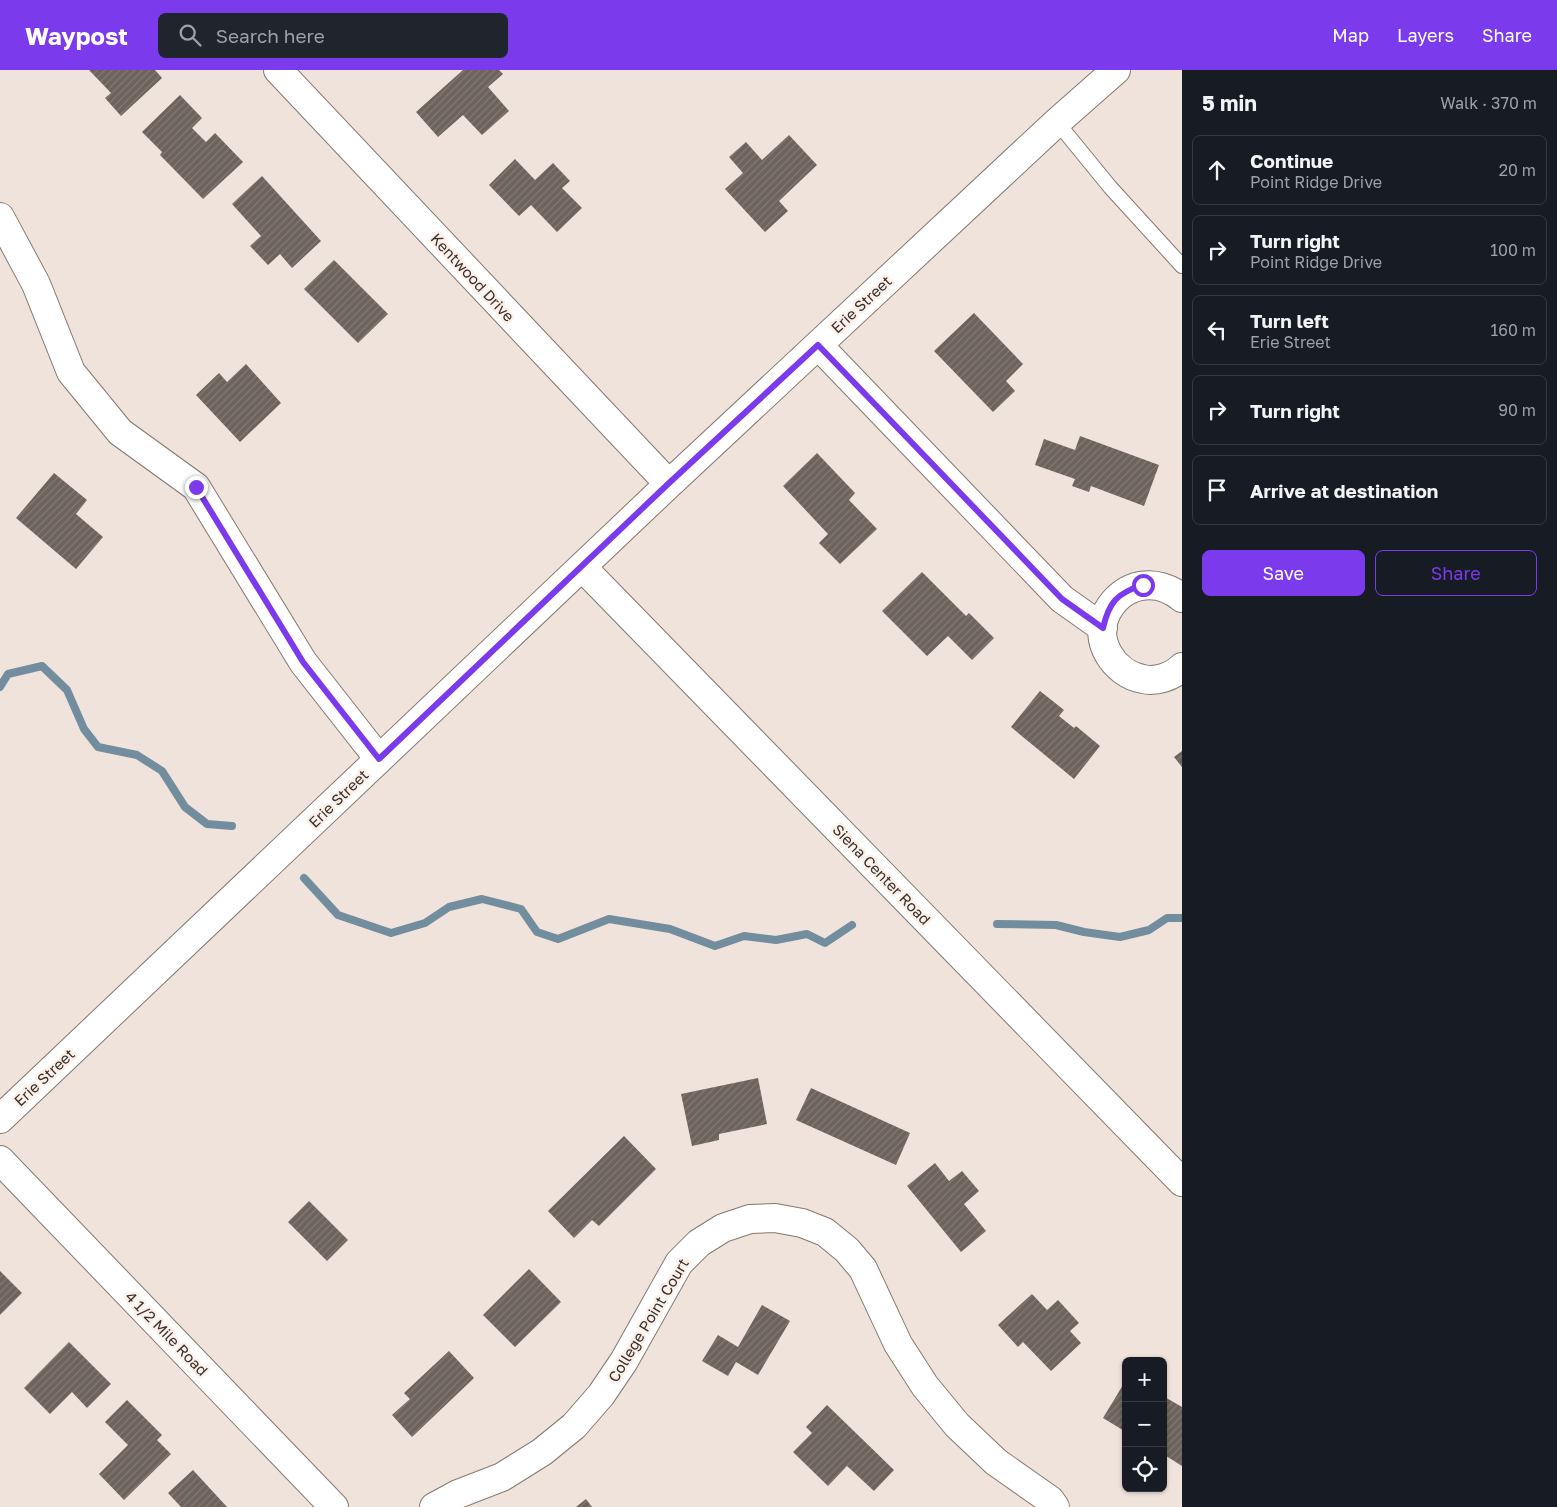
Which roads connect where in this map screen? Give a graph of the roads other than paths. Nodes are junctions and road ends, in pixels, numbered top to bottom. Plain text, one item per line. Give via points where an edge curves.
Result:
1 (278, 70) edge
2 (1116, 70) edge
3 (1057, 122) junction
4 (0, 216) edge
5 (1182, 266) edge
6 (818, 345) junction
7 (668, 484) junction
8 (582, 567) junction
9 (1182, 598) edge
10 (1103, 628) junction
11 (1182, 667) edge
12 (379, 759) junction
13 (0, 1119) edge
14 (0, 1160) edge
15 (1179, 1176) edge
16 (334, 1507) edge
17 (434, 1507) edge
18 (1055, 1507) edge

1 - 7 street, Kentwood Drive
2 - 3 street, Erie Street
3 - 5 lane via 1110,188
3 - 6 street, Erie Street
4 - 12 street via 36,284 71,372 120,432 196,487 303,662
6 - 7 street, Erie Street
6 - 10 street via 1062,599
7 - 8 street, Erie Street
8 - 12 street, Erie Street
8 - 15 street, Siena Center Road
9 - 10 street via 1159,585 1143,585 1128,590 1115,599 1106,613
10 - 11 street via 1104,644 1110,658 1120,670 1134,677 1149,680 1165,678
12 - 13 street, Erie Street
14 - 16 street, 4 1/2 Mile Road
17 - 18 street, College Point Court via 502,1477 542,1452 574,1426 602,1395 679,1263 699,1243 723,1228 750,1220 775,1218 825,1232 848,1250 863,1269 898,1344 930,1393 957,1425 996,1462 1050,1500

